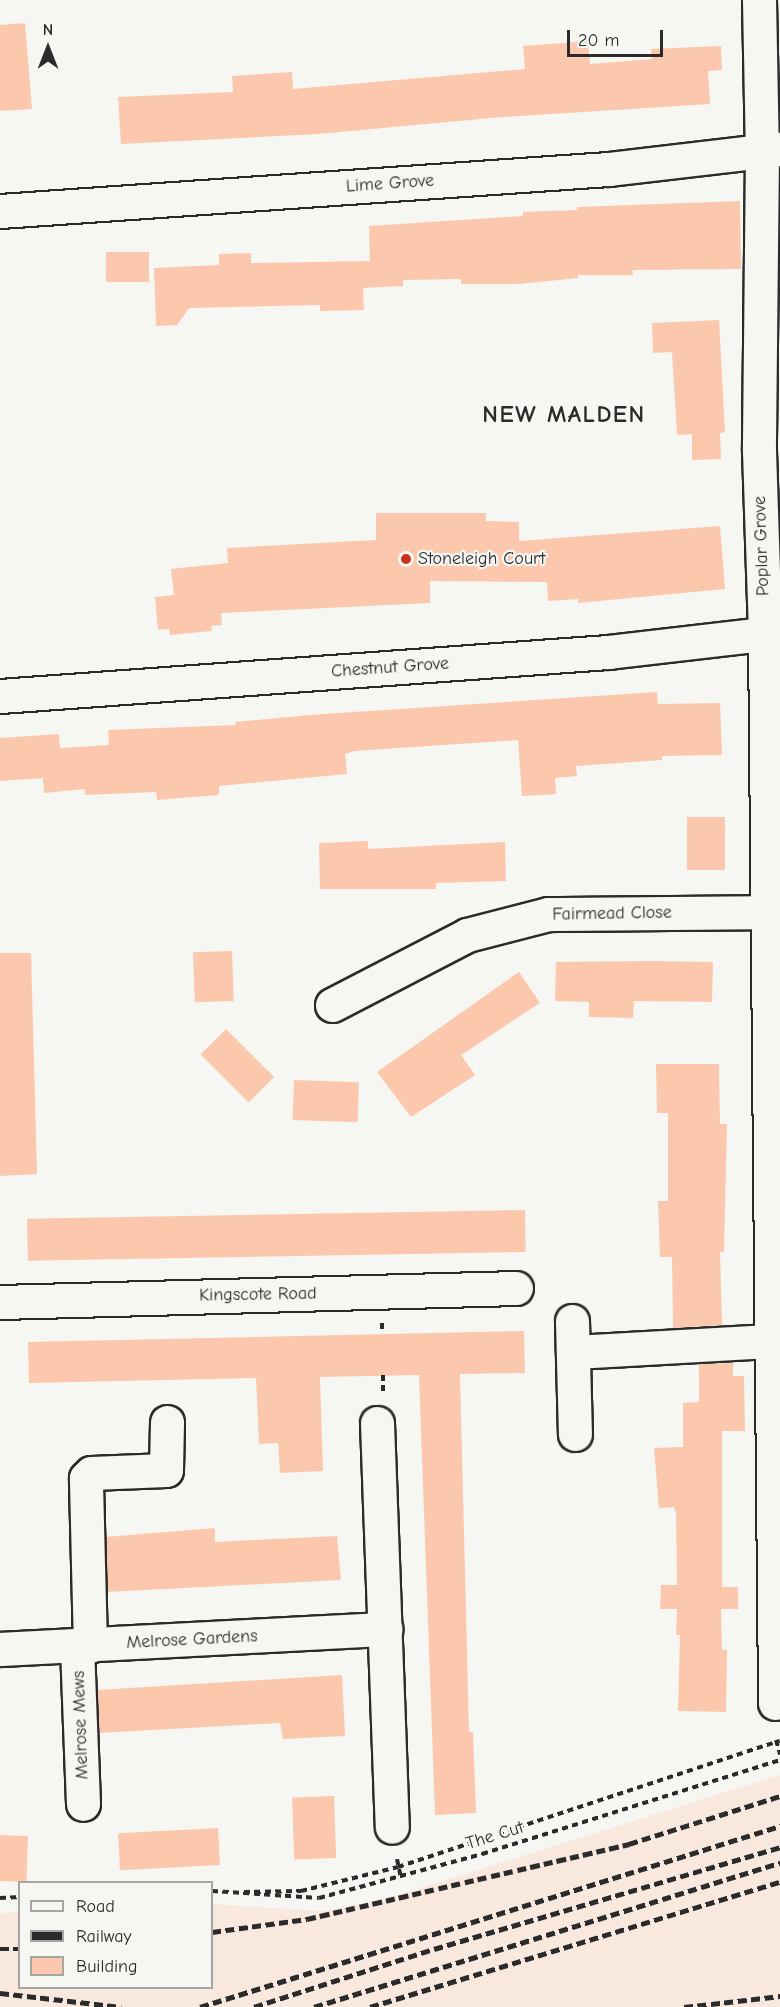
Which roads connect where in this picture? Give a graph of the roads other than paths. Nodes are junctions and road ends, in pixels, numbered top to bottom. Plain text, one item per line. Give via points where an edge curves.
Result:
1 (759, 0) edge
2 (771, 151) edge
3 (0, 211) edge
4 (773, 634) edge
5 (0, 696) edge
6 (767, 912) junction
7 (332, 1005) dead end
8 (775, 1123) edge
9 (516, 1288) dead end
10 (0, 1302) edge
11 (771, 1341) junction
12 (167, 1422) dead end
13 (377, 1423) dead end
14 (575, 1434) dead end
15 (385, 1629) junction
16 (84, 1646) junction
17 (0, 1649) edge
18 (775, 1703) dead end
19 (83, 1804) dead end
20 (392, 1827) dead end

1 - 2 street, Poplar Grove
2 - 3 street, Lime Grove via 609,170
2 - 4 street, Poplar Grove via 759,411
4 - 5 street, Chestnut Grove via 608,652
4 - 6 street, Poplar Grove
6 - 7 street, Fairmead Close via 548,914 467,934
6 - 8 street, Poplar Grove
8 - 11 street, Poplar Grove
9 - 10 street, Kingscote Road
11 - 14 street via 572,1336
11 - 18 street, Poplar Grove
12 - 16 street, Melrose Mews via 166,1470 92,1473 86,1478
13 - 15 street
15 - 16 street, Melrose Gardens
15 - 20 street
16 - 17 street, Melrose Gardens
16 - 19 street, Melrose Mews

